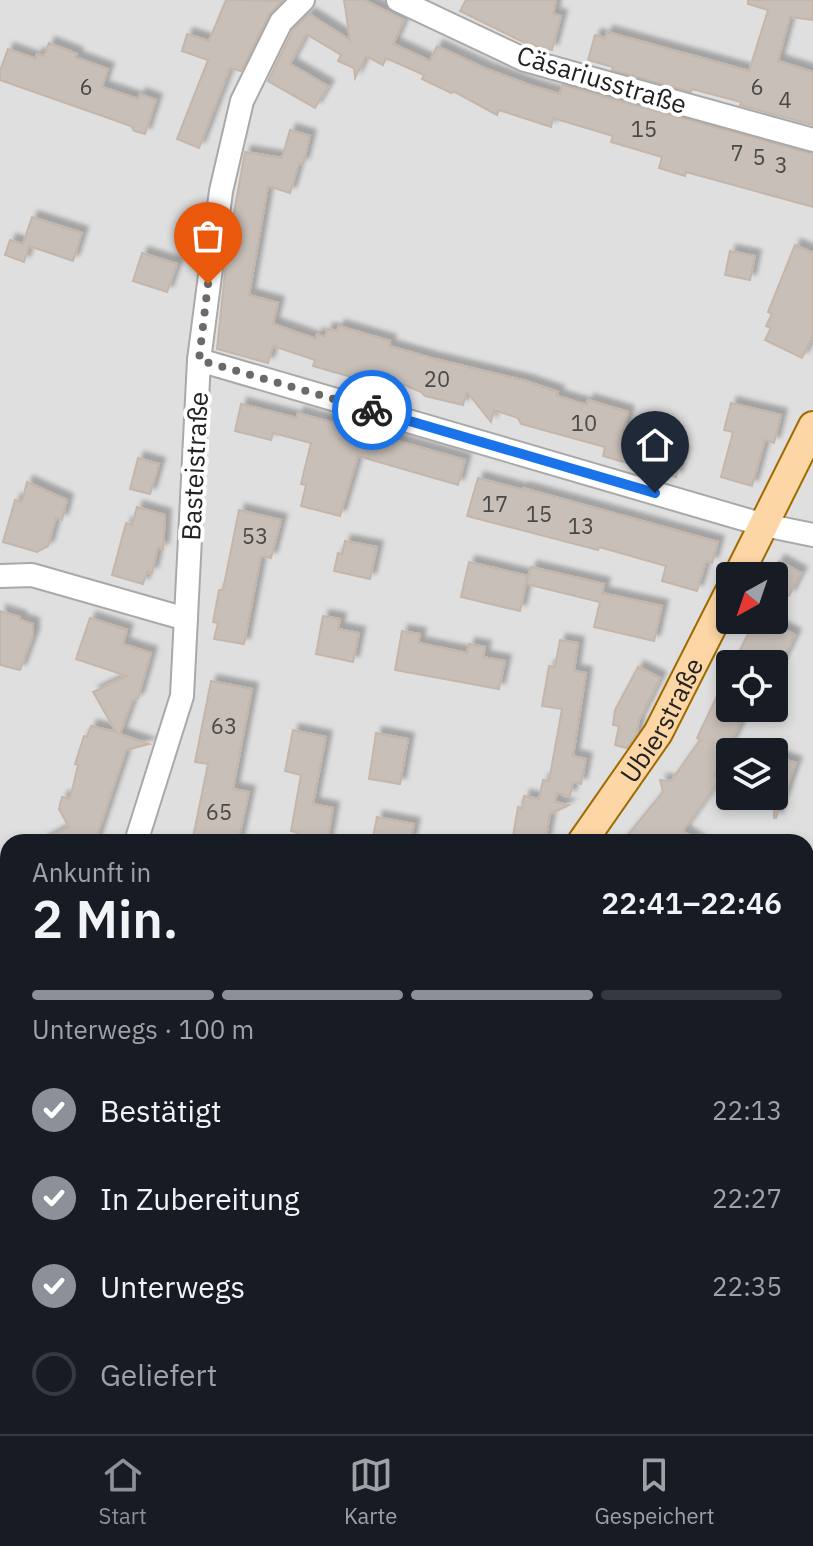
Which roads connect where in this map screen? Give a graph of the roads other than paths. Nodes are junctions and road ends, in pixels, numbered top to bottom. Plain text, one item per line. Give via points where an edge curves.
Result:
1 (303, 0) edge
2 (398, 0) edge
3 (813, 140) edge
4 (199, 360) junction
5 (813, 426) edge
6 (764, 525) junction
7 (813, 535) edge
8 (745, 562) edge
9 (0, 576) edge
10 (186, 619) junction
11 (716, 619) edge
12 (139, 834) edge
13 (588, 834) edge

1 - 4 street, Basteistraße via 281,22 242,101 221,191
2 - 3 street, Cäsariusstraße via 525,60
4 - 6 street
4 - 10 street, Basteistraße
5 - 6 main road
6 - 7 street
6 - 8 main road
9 - 10 street via 32,575
10 - 12 street, Basteistraße via 182,696
11 - 13 main road, Ubierstraße via 658,733

